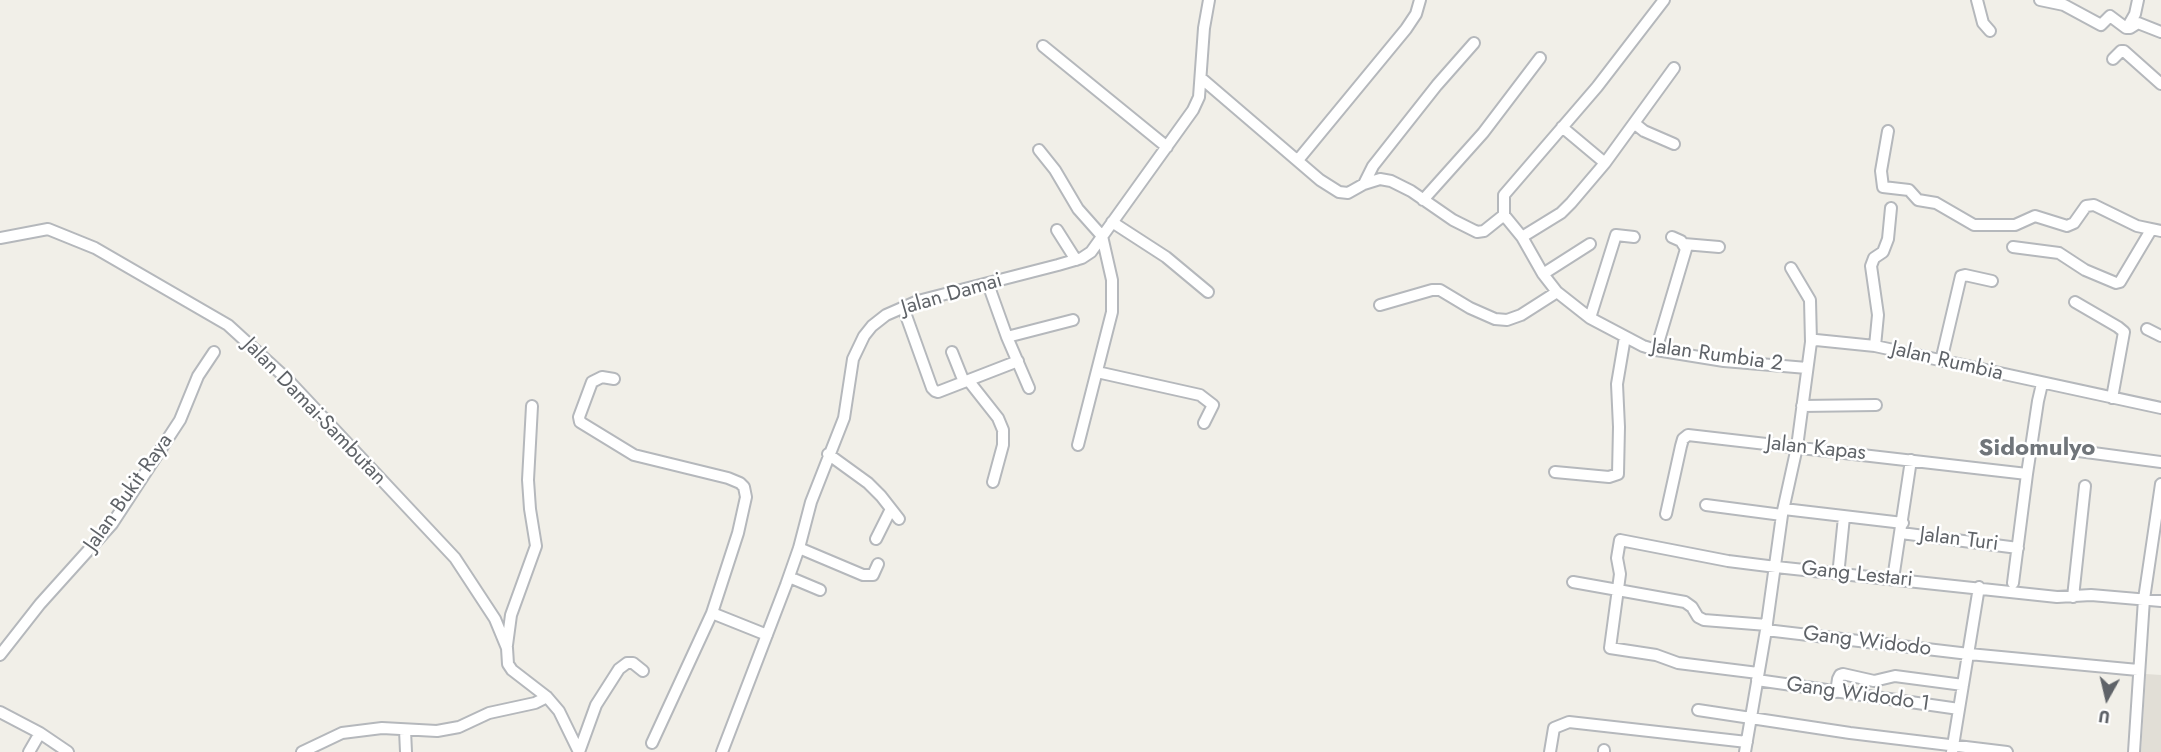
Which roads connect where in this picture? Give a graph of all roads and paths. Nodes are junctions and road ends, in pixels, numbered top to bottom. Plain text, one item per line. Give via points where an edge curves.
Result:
1 (1209, 0) edge
2 (1420, 0) edge
3 (1664, 0) edge
4 (1977, 0) edge
5 (2040, 0) edge
6 (2138, 0) edge
7 (2127, 28) junction
8 (1990, 31) dead end
9 (2161, 32) edge
10 (1474, 43) dead end
11 (1043, 46) dead end
12 (1540, 58) dead end
13 (2114, 59) dead end
14 (1674, 68) dead end
15 (1202, 78) junction
16 (2161, 84) edge
17 (1635, 123) junction
18 (1562, 127) junction
19 (1888, 131) dead end
20 (1674, 144) dead end
21 (1167, 147) junction
22 (1039, 150) dead end
23 (1298, 160) junction
24 (1605, 164) junction
25 (1364, 184) junction
26 (1423, 200) junction
27 (1891, 208) dead end
28 (1504, 215) junction
29 (1112, 222) junction
30 (1056, 230) dead end
31 (2156, 230) edge
32 (1102, 236) junction
33 (1522, 237) junction
34 (1634, 237) dead end
35 (1672, 237) dead end
36 (0, 238) edge
37 (1590, 244) dead end
38 (1684, 244) junction
39 (1719, 247) dead end
40 (2013, 247) dead end
41 (1076, 260) junction
42 (1791, 267) dead end
43 (1544, 274) junction
44 (1992, 281) dead end
45 (988, 284) junction
46 (1208, 292) dead end
47 (1557, 292) junction
48 (2075, 302) dead end
49 (1380, 305) dead end
50 (903, 307) junction
51 (1590, 318) junction
52 (1073, 320) dead end
53 (2147, 329) dead end
54 (2161, 336) edge
55 (1007, 337) junction
56 (1625, 337) junction
57 (1811, 342) junction
58 (1875, 346) junction
59 (1656, 350) junction
60 (214, 352) dead end
61 (952, 352) dead end
62 (1018, 361) junction
63 (1941, 361) junction
64 (1807, 368) junction
65 (1097, 372) junction
66 (614, 379) dead end
67 (966, 381) junction
68 (2042, 384) junction
69 (1029, 388) dead end
70 (2112, 398) junction
71 (1876, 405) dead end
72 (532, 406) dead end
73 (1802, 406) junction
74 (2161, 408) edge
75 (1204, 423) dead end
76 (1078, 446) dead end
77 (1797, 447) junction
78 (2071, 450) dead end
79 (828, 454) junction
80 (1911, 460) junction
81 (2161, 462) edge
82 (1555, 472) dead end
83 (2027, 474) junction
84 (993, 482) dead end
85 (2161, 484) edge
86 (2085, 486) dead end
87 (1706, 505) dead end
88 (891, 509) junction
89 (1783, 512) junction
90 (1666, 514) dead end
91 (1844, 517) junction
92 (899, 519) dead end
93 (1902, 528) junction
94 (876, 538) dead end
95 (799, 548) junction
96 (2018, 548) junction
97 (878, 564) dead end
98 (1839, 566) dead end
99 (1776, 567) junction
100 (789, 577) junction
101 (1893, 579) junction
102 (1573, 582) dead end
103 (2013, 584) dead end
104 (1979, 587) junction
105 (1616, 588) junction
106 (820, 590) dead end
107 (2073, 597) junction
108 (2145, 599) junction
109 (2161, 601) edge
110 (712, 613) junction
111 (1766, 628) junction
112 (767, 635) junction
113 (507, 648) junction
114 (1969, 654) junction
115 (0, 655) edge
116 (2138, 670) junction
117 (643, 671) dead end
118 (1758, 677) junction
119 (1963, 685) junction
120 (1836, 692) junction
121 (547, 697) junction
122 (1959, 709) junction
123 (1698, 710) dead end
124 (0, 712) edge
125 (1751, 718) junction
126 (405, 730) junction
127 (39, 733) junction
128 (652, 743) dead end
129 (1746, 747) edge
130 (1952, 749) edge
131 (29, 752) edge
132 (68, 752) edge
133 (302, 752) edge
134 (406, 752) edge
135 (579, 752) edge
136 (722, 752) edge
137 (1550, 752) edge
138 (2007, 752) edge
139 (2134, 752) edge

1 - 15 street, Jalan Damai
2 - 23 street via 1406,28
3 - 18 street
4 - 8 street via 1983,23
5 - 7 street via 2064,5 2102,25 2110,16
6 - 7 street via 2136,14
7 - 9 street via 2138,23
10 - 25 street via 1380,157
11 - 21 street
12 - 26 street via 1483,133
13 - 16 street via 2124,51
14 - 17 street
15 - 21 street, Jalan Damai via 1193,110
15 - 23 street
17 - 20 street
17 - 24 street
18 - 24 street
18 - 28 street via 1504,195
19 - 31 street via 1882,188 1910,190 1918,200 1936,203 1974,225 2015,225 2035,216 2067,226 2074,223 2086,206 2094,205 2137,226
21 - 29 street, Jalan Damai
22 - 32 street via 1082,215
23 - 25 street via 1339,192 1348,193
24 - 33 street via 1561,213
25 - 26 street via 1380,179 1391,181
26 - 28 street via 1477,232
27 - 58 street via 1886,246 1872,261 1878,315
28 - 33 street, Jalan Rumbia 2
29 - 32 street, Jalan Damai
29 - 46 street via 1166,257
30 - 41 street
31 - 40 street via 2116,283 2058,253
32 - 41 street, Jalan Damai via 1091,252
32 - 65 street via 1112,280 1112,312
33 - 43 street, Jalan Rumbia 2
34 - 51 street via 1616,235
35 - 38 street
36 - 113 street, Jalan Damai-Sambutan via 48,229 95,248 228,325 287,379 455,558 495,619
37 - 43 street
38 - 39 street
38 - 59 street via 1686,249
41 - 45 street, Jalan Damai
42 - 57 street via 1810,300
43 - 47 street, Jalan Rumbia 2
44 - 63 street via 1961,276
45 - 50 street, Jalan Damai via 932,296
45 - 55 street
47 - 49 street via 1507,320 1470,308 1440,290
47 - 51 street, Jalan Rumbia 2
48 - 70 street via 2124,332
50 - 67 street via 933,389 938,392
50 - 79 street, Jalan Damai via 872,326 857,346 844,418
51 - 56 street, Jalan Rumbia 2
52 - 55 street
53 - 54 street
55 - 62 street
56 - 59 street, Jalan Rumbia 2
56 - 82 street via 1617,384 1618,474 1609,477
57 - 58 street, Jalan Rumbia
57 - 64 street
58 - 63 street, Jalan Rumbia
59 - 64 street, Jalan Rumbia 2
60 - 115 street, Jalan Bukit Raya via 198,376 180,420 112,524
61 - 67 street
62 - 67 street
62 - 69 street
63 - 68 street, Jalan Rumbia
64 - 73 street
65 - 75 street via 1200,395 1213,405
65 - 76 street
66 - 110 street via 602,377 592,382 580,422 634,455 728,478 746,491 738,533
67 - 84 street via 998,418 1003,430 1003,446
68 - 70 street, Jalan Rumbia
68 - 83 street
70 - 74 street, Jalan Rumbia
71 - 73 street
72 - 113 street via 528,480 536,546 511,615
73 - 77 street
77 - 80 street, Jalan Kapas
77 - 89 street
77 - 90 street, Jalan Kapas via 1688,435 1681,446
78 - 81 street
79 - 88 street via 868,483
79 - 95 street, Jalan Damai
80 - 83 street, Jalan Kapas
80 - 93 street
83 - 96 street
85 - 108 street
86 - 107 street
87 - 89 street, Jalan Turi
88 - 92 street
88 - 94 street
89 - 91 street, Jalan Turi
89 - 99 street
91 - 93 street, Jalan Turi
91 - 98 street
93 - 96 street, Jalan Turi
93 - 101 street
95 - 97 street via 863,575 873,575
95 - 100 street, Jalan Damai
96 - 103 street
99 - 101 street, Gang Lestari
99 - 105 street, Gang Lestari via 1620,540
99 - 111 street
100 - 106 street
100 - 112 street, Jalan Damai
101 - 104 street, Gang Lestari
102 - 105 street, Gang Widodo
104 - 107 street, Gang Lestari
104 - 114 street
105 - 111 street, Gang Widodo via 1685,602 1704,620
105 - 118 street, Gang Widodo 1 via 1610,648
107 - 108 street, Gang Lestari
108 - 109 street, Gang Lestari
108 - 116 street
110 - 112 street
110 - 128 street
111 - 114 street, Gang Widodo
111 - 118 street
112 - 136 street, Jalan Damai
113 - 121 street, Jalan Damai-Sambutan via 512,670
114 - 116 street
114 - 119 street
116 - 139 street
117 - 135 street via 633,663 619,669 597,705
118 - 120 street, Gang Widodo 1
118 - 125 street
119 - 120 street via 1895,676 1874,681 1843,674
119 - 122 street
120 - 122 street, Gang Widodo 1
121 - 126 street via 489,713 459,727 424,732
121 - 135 street, Jalan Damai-Sambutan via 559,711
122 - 130 street
123 - 125 street
124 - 127 street
125 - 129 street
125 - 130 street
126 - 133 street via 382,728 342,733
126 - 134 street
127 - 131 street
127 - 132 street
129 - 137 street via 1569,722 1554,728
130 - 138 street

